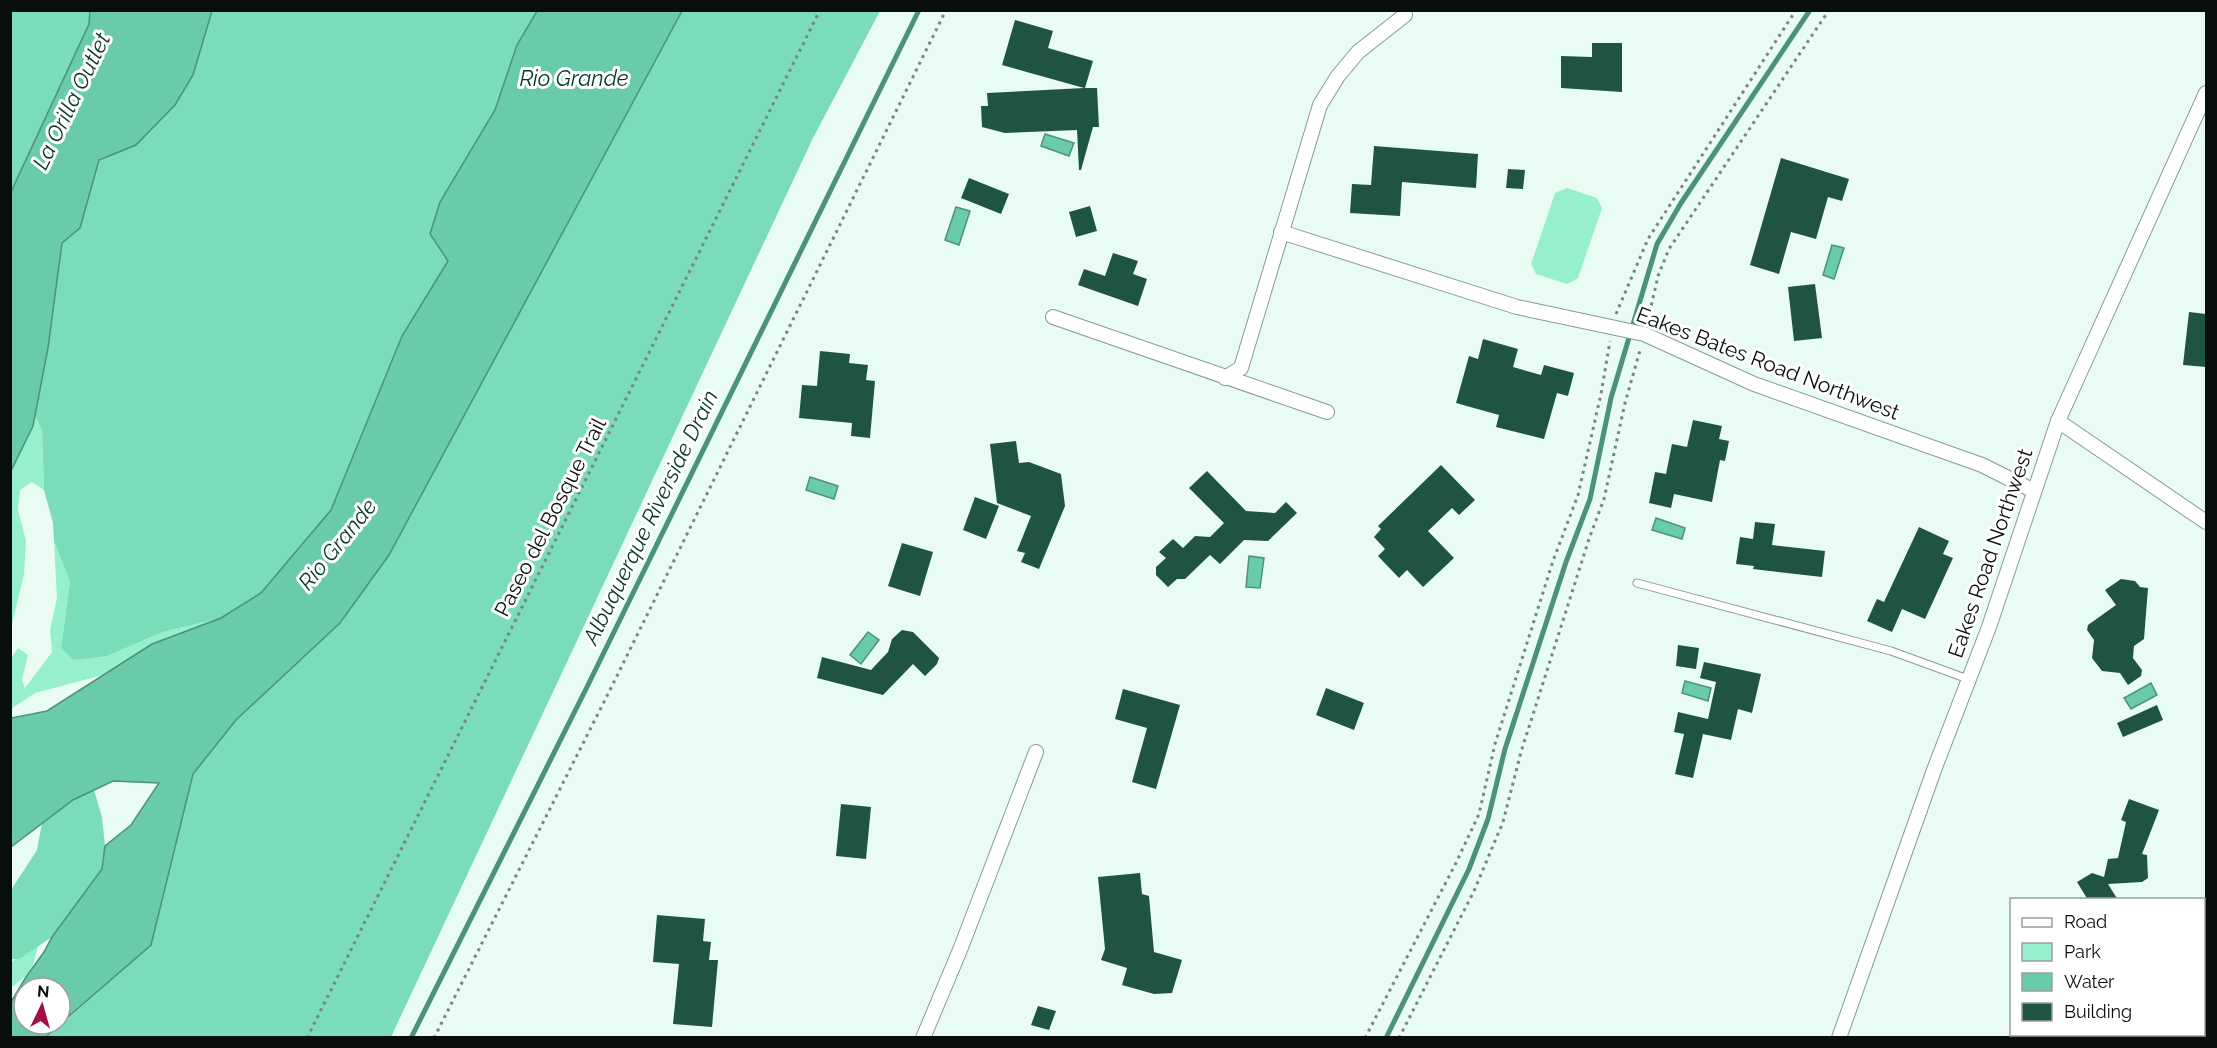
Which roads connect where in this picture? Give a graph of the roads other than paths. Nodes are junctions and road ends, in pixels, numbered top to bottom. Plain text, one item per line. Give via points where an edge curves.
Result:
1 (1405, 15) dead end
2 (2206, 93) edge
3 (1281, 232) junction
4 (1053, 317) dead end
5 (1225, 378) junction
6 (1327, 412) dead end
7 (2058, 421) junction
8 (2034, 491) junction
9 (2206, 522) edge
10 (1637, 583) dead end
11 (1968, 680) junction
12 (1036, 752) dead end
13 (923, 1038) edge
14 (1839, 1038) edge

1 - 3 street via 1358,52 1320,105
2 - 7 street, Eakes Road Northwest
3 - 5 street via 1240,368
3 - 8 street, Eakes Bates Road Northwest via 1517,308 1644,334 1754,384 1982,465
4 - 5 street
5 - 6 street
7 - 8 street, Eakes Road Northwest
7 - 9 street
8 - 11 street, Eakes Road Northwest
10 - 11 lane via 1891,651
11 - 14 street, Eakes Road Northwest
12 - 13 street

